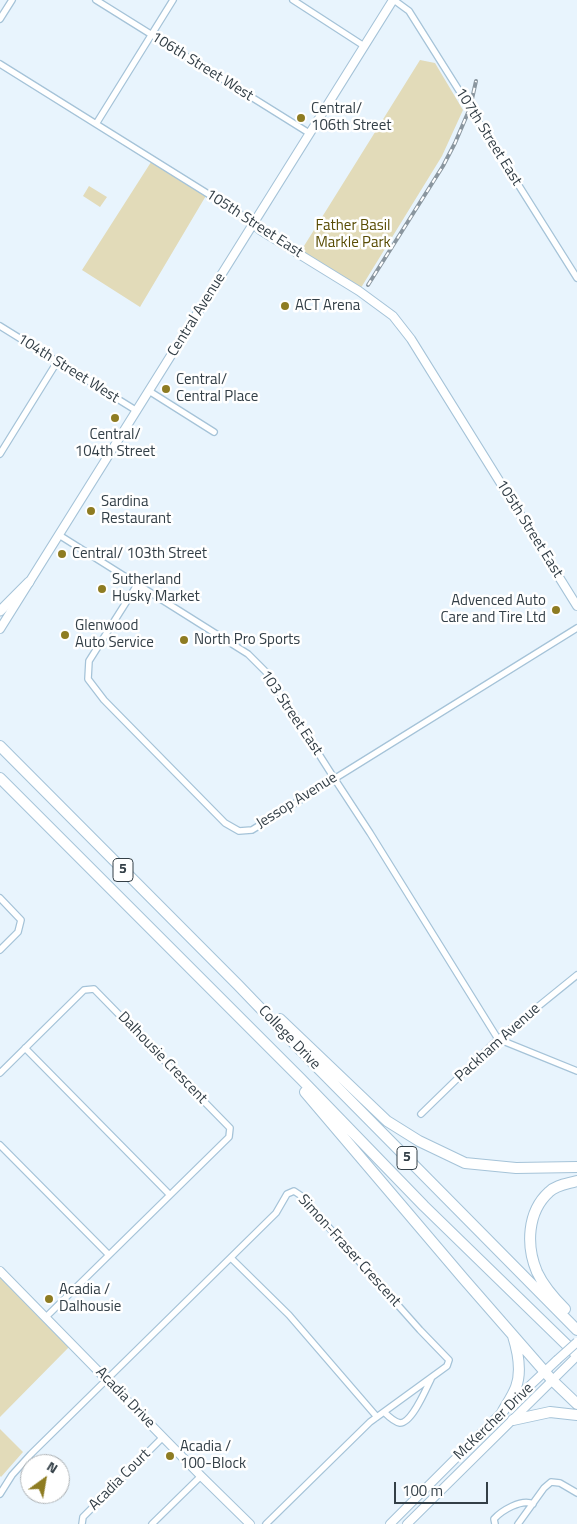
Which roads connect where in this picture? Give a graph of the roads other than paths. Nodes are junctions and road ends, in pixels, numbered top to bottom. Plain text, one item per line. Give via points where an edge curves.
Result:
1 (12, 0) edge
2 (96, 0) edge
3 (173, 0) edge
4 (293, 0) edge
5 (393, 0) edge
6 (0, 19) edge
7 (151, 34) junction
8 (364, 46) junction
9 (0, 64) edge
10 (96, 124) junction
11 (309, 133) junction
12 (253, 224) junction
13 (577, 278) edge
14 (0, 326) edge
15 (57, 362) junction
16 (149, 391) junction
17 (137, 411) junction
18 (214, 432) dead end
19 (0, 454) edge
20 (59, 536) junction
21 (29, 582) junction
22 (137, 584) junction
23 (577, 606) edge
24 (0, 611) edge
25 (577, 628) edge
26 (0, 629) edge
27 (0, 746) edge
28 (0, 778) edge
29 (334, 778) junction
30 (0, 898) edge
31 (0, 950) edge
32 (577, 975) edge
33 (238, 985) junction
34 (498, 1039) junction
35 (261, 1040) junction
36 (26, 1048) junction
37 (577, 1072) edge
38 (0, 1073) edge
39 (421, 1114) dead end
40 (0, 1145) edge
41 (577, 1167) edge
42 (577, 1181) edge
43 (170, 1195) junction
44 (109, 1255) junction
45 (231, 1258) junction
46 (0, 1271) edge
47 (46, 1317) junction
48 (577, 1323) edge
49 (577, 1330) edge
50 (512, 1333) junction
51 (577, 1342) edge
52 (577, 1356) edge
53 (549, 1375) junction
54 (432, 1377) junction
55 (108, 1380) junction
56 (577, 1404) edge
57 (384, 1412) junction
58 (502, 1412) junction
59 (577, 1415) edge
60 (377, 1417) junction
61 (512, 1420) junction
62 (163, 1437) junction
63 (201, 1476) junction
64 (0, 1494) edge
65 (577, 1494) edge
66 (533, 1504) junction
67 (82, 1524) edge
68 (152, 1524) edge
69 (250, 1524) edge
70 (266, 1524) edge
71 (390, 1524) edge
72 (407, 1524) edge
73 (495, 1524) edge
74 (518, 1524) edge

1 - 6 street
2 - 7 street, 106th Street West
3 - 7 street
4 - 8 street
5 - 8 main road, Central Avenue
5 - 13 street, 107th Street East via 409,11
7 - 10 street
7 - 11 street, 106th Street West
8 - 11 main road, Central Avenue
9 - 10 street, 105th Street East
10 - 12 street, 105th Street East
11 - 12 main road, Central Avenue
12 - 16 main road, Central Avenue
12 - 23 main road, 105th Street East via 392,316 411,339
14 - 15 street, 104th Street West
15 - 17 street, 104th Street West
15 - 19 street
16 - 17 main road, Central Avenue
16 - 18 street
17 - 20 main road, Central Avenue
20 - 21 main road, Central Avenue
20 - 22 street, 103 Street East
21 - 24 main road
21 - 26 main road, Central Avenue
22 - 29 street, 103 Street East via 248,654 268,674
22 - 29 street, Jessop Avenue via 89,661 88,679 104,700 225,823 239,831 252,830
25 - 29 street, Jessop Avenue
27 - 33 highway, College Drive / 5
28 - 35 highway, College Drive / 5
29 - 34 street, 103 Street East
30 - 31 street via 21,920 18,932
32 - 34 street, Packham Avenue
33 - 41 highway via 255,996 387,1121 419,1141 465,1163 516,1168
33 - 49 highway, College Drive / 5
34 - 37 street
34 - 39 street, Packham Avenue
35 - 50 highway
35 - 52 highway, College Drive / 5
36 - 38 street, Dalhousie Crescent
36 - 43 street
36 - 43 street, Dalhousie Crescent via 84,990 94,989 102,997 230,1128 229,1137
40 - 44 street
42 - 48 highway via 548,1192 535,1211 530,1247 537,1272 552,1296
43 - 44 street, Dalhousie Crescent
44 - 47 street, Dalhousie Crescent
45 - 54 street, Simon-Fraser Crescent via 276,1213 288,1194 297,1192 449,1360 447,1366
45 - 55 street, Simon-Fraser Crescent
45 - 60 street via 289,1315
46 - 47 main road, Acadia Drive
47 - 55 main road, Acadia Drive
50 - 53 highway
50 - 58 highway via 519,1365 516,1386
51 - 53 main road, McKercher Drive, bridge via 558,1360
52 - 53 main road, McKercher Drive via 564,1369
53 - 56 highway
53 - 58 main road, McKercher Drive
53 - 61 main road, McKercher Drive
54 - 57 street, Simon-Fraser Crescent
54 - 57 street, Simon-Fraser Crescent via 407,1421 397,1422
55 - 62 main road, Acadia Drive
55 - 64 street, Simon-Fraser Crescent via 12,1475
57 - 60 street, Simon-Fraser Crescent
58 - 71 main road, McKercher Drive
59 - 61 highway via 550,1412
60 - 70 street, Simon-Fraser Crescent
61 - 72 main road, McKercher Drive
62 - 63 main road, Acadia Drive
62 - 67 street, Acadia Court via 82,1517
63 - 68 street
63 - 69 main road, Acadia Drive
65 - 66 street via 560,1483 551,1482
66 - 73 street via 522,1502 504,1511 494,1519
66 - 74 street

